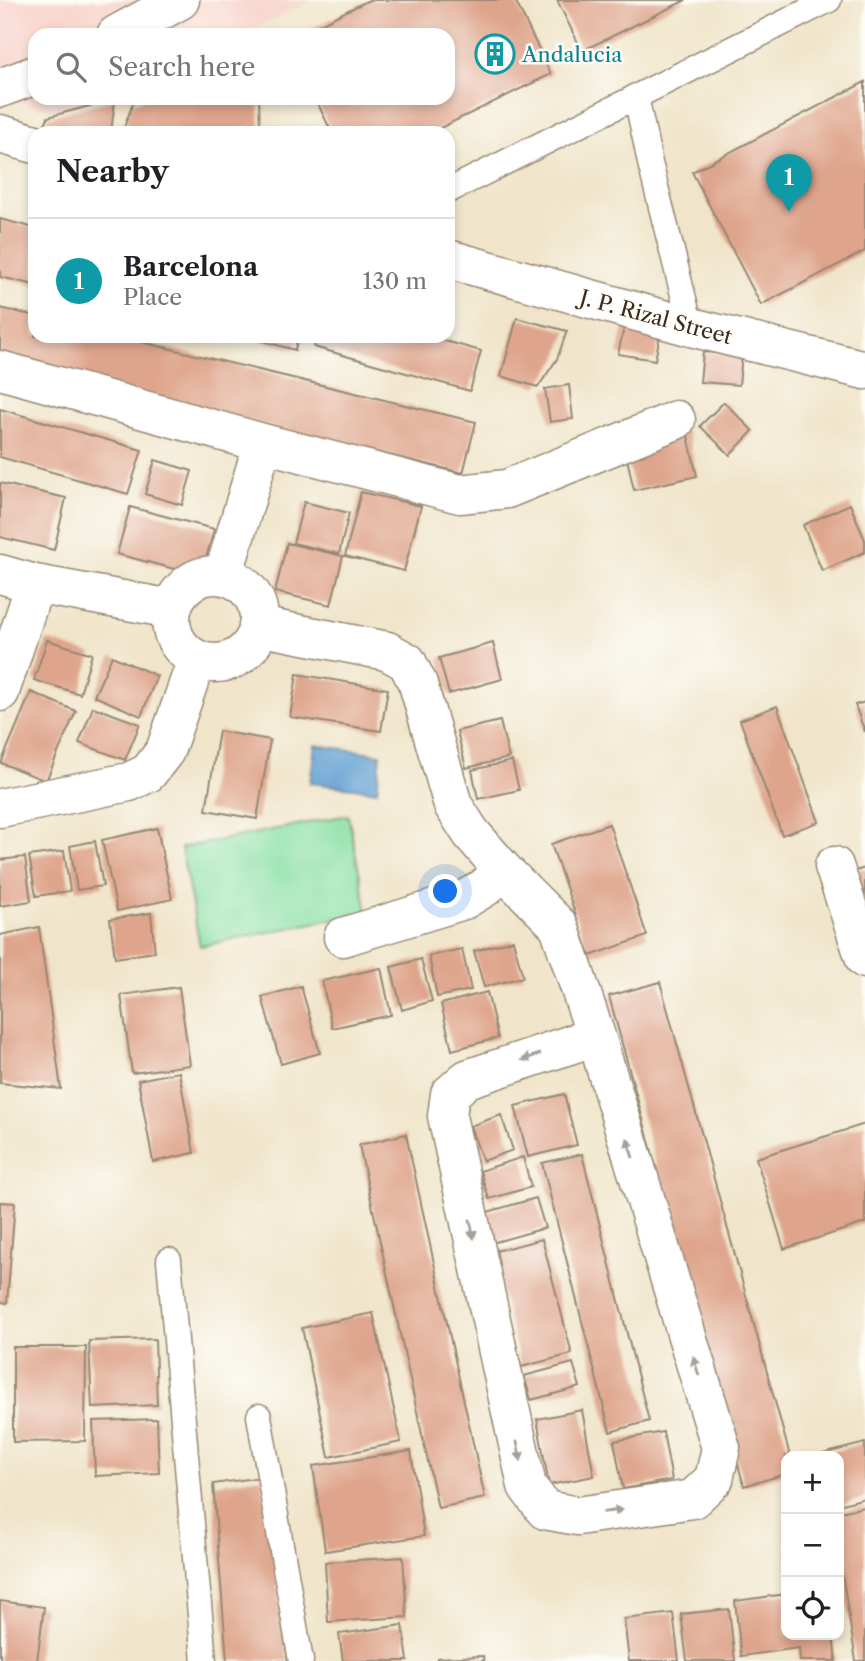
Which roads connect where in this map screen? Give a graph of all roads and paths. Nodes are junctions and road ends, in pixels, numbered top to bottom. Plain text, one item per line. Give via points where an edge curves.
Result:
1 (180, 0) edge
2 (830, 0) edge
3 (129, 28) edge
4 (28, 78) edge
5 (0, 88) edge
6 (636, 96) junction
7 (0, 134) edge
8 (28, 142) edge
9 (455, 187) edge
10 (455, 261) edge
11 (691, 327) junction
12 (0, 370) edge
13 (865, 370) edge
14 (676, 420) dead end
15 (263, 443) junction
16 (223, 576) junction
17 (17, 580) edge
18 (172, 609) junction
19 (258, 626) junction
20 (197, 659) junction
21 (0, 692) edge
22 (0, 808) edge
23 (834, 866) dead end
24 (504, 871) junction
25 (343, 937) dead end
26 (865, 959) edge
27 (596, 1036) junction
28 (169, 1260) dead end
29 (259, 1416) dead end
30 (204, 1661) edge
31 (301, 1661) edge

1 - 3 street
2 - 6 lane
4 - 5 street
6 - 9 lane
6 - 11 lane
7 - 8 street
10 - 11 street, J. P. Rizal Street
11 - 13 street, J. P. Rizal Street
12 - 15 street
14 - 15 street via 507,489 460,494
15 - 16 street
16 - 18 street via 210,575 186,586
16 - 19 street via 236,580 255,599
17 - 18 street
17 - 21 street
18 - 20 street via 176,639
19 - 20 street via 246,650 235,657 223,662
19 - 24 street via 387,651 407,662 418,684 453,805
20 - 22 street via 165,751 148,773 129,782
23 - 26 street
24 - 25 street via 464,900
24 - 27 street via 559,926
27 -> 27 street via 467,1079 450,1094 447,1116 527,1486 545,1510 578,1516 693,1499 714,1479 722,1448
28 - 30 lane
29 - 31 lane

